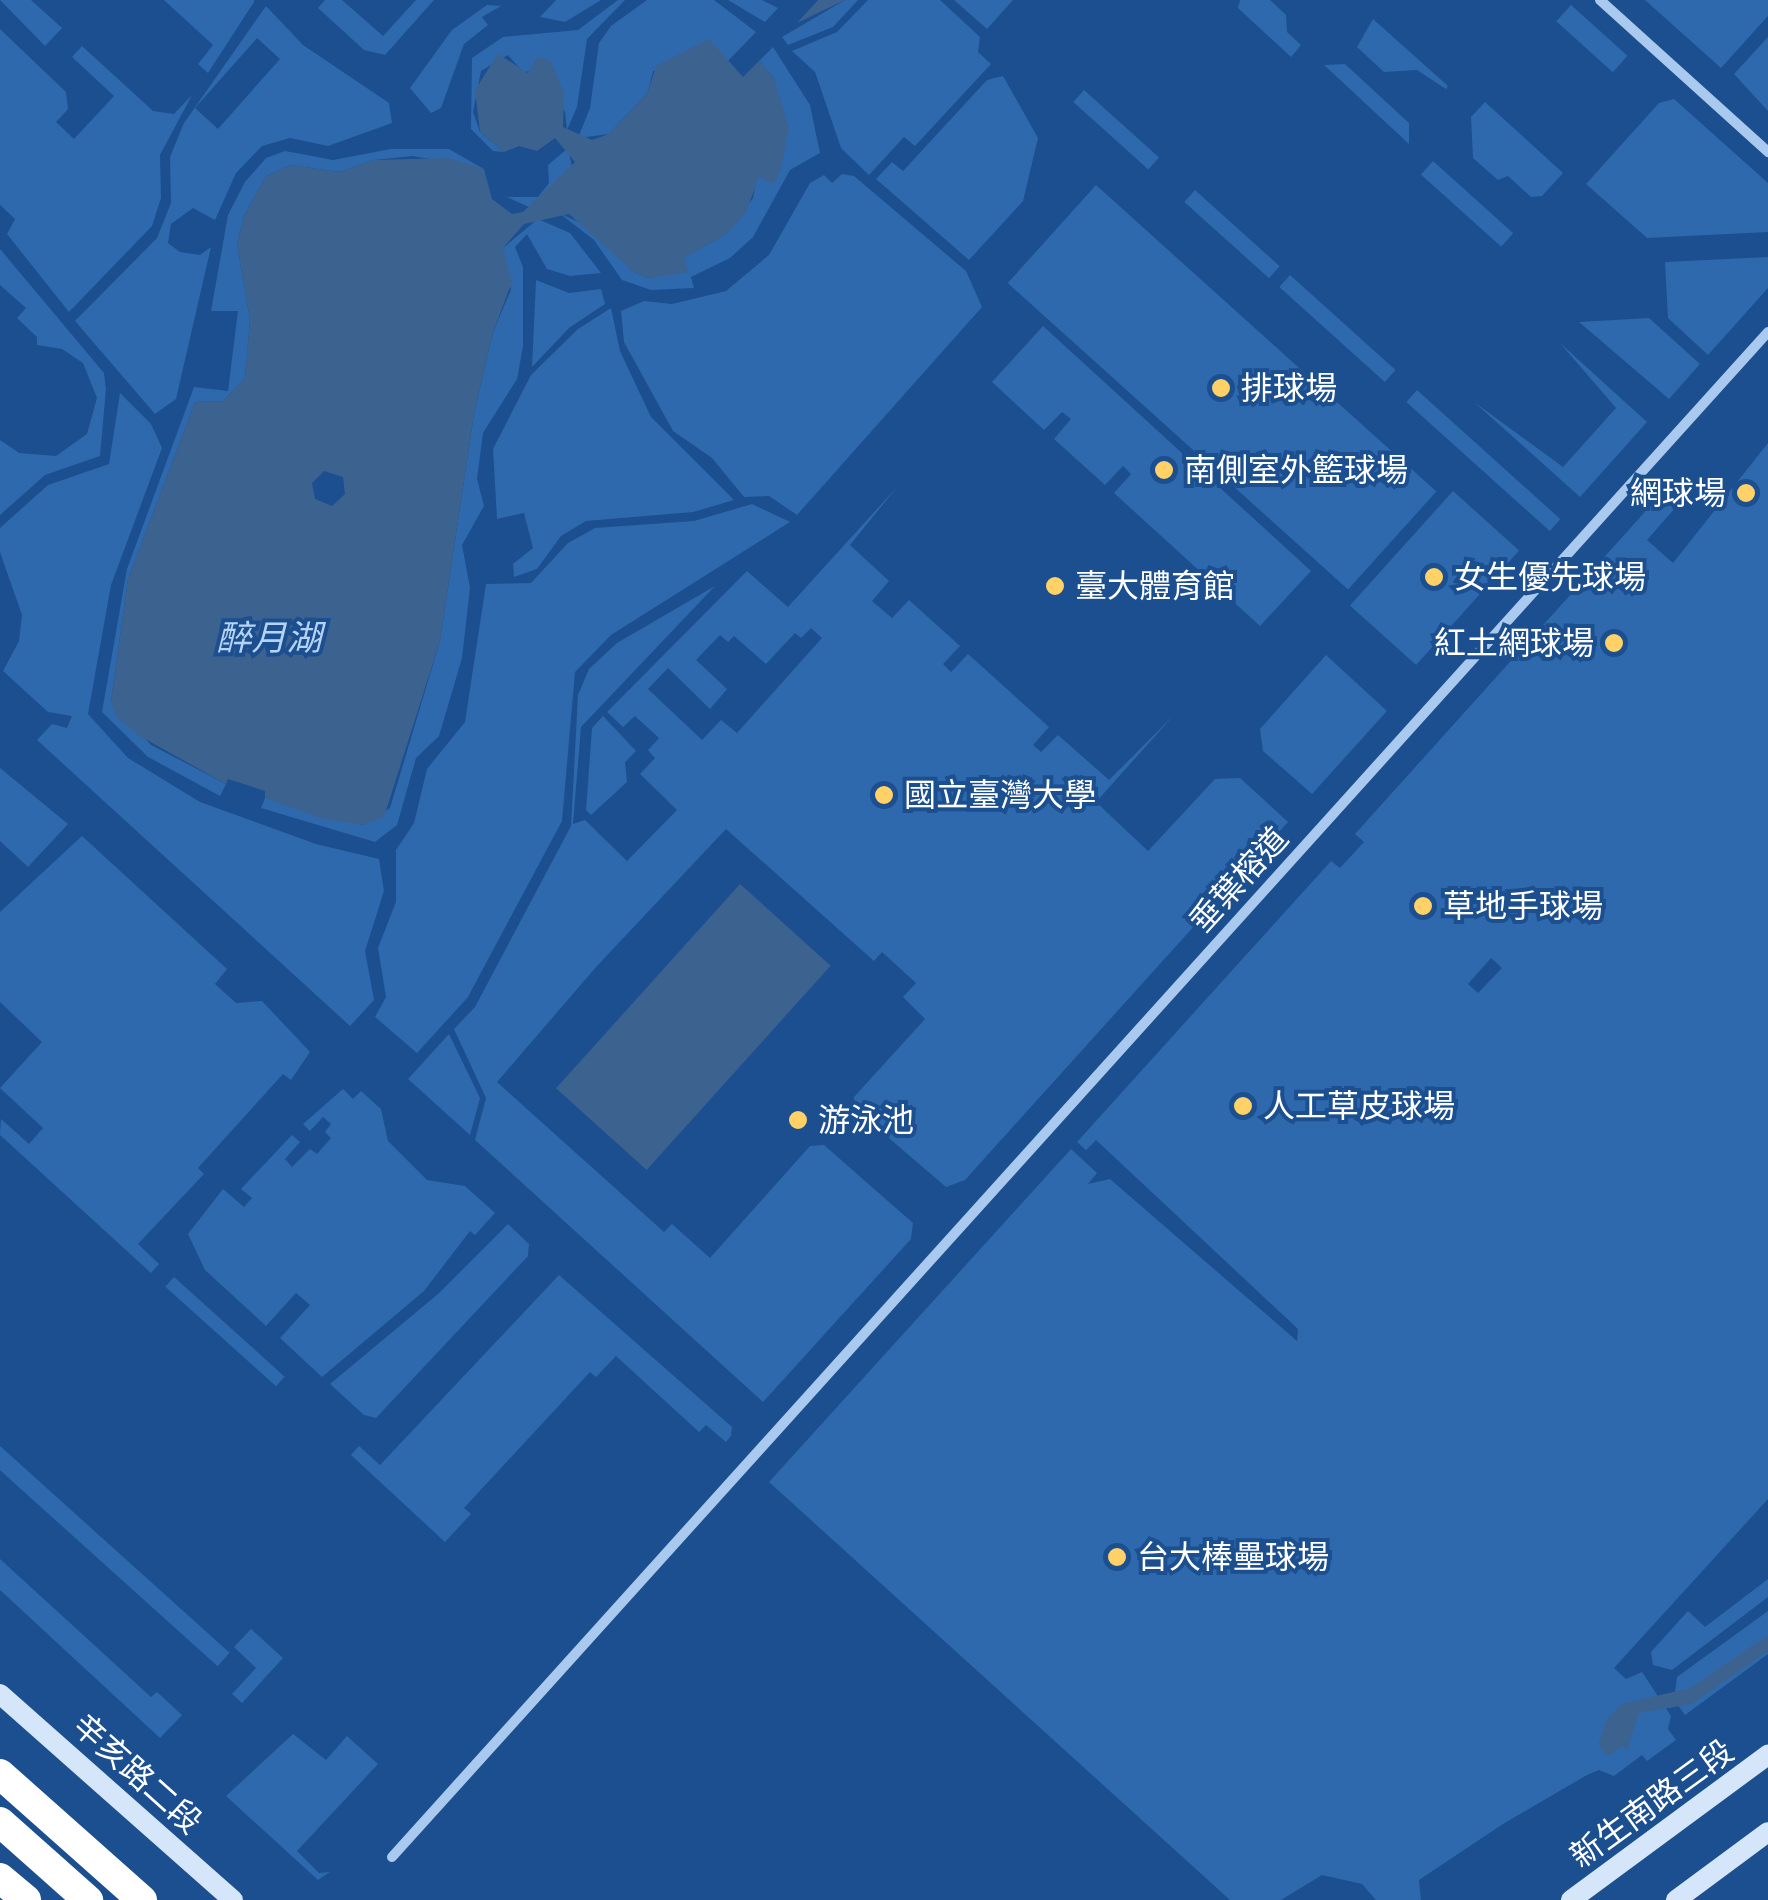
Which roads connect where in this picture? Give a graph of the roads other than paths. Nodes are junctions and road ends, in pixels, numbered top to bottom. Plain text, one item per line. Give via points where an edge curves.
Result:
1 (1600, 0) edge
2 (1768, 152) edge
3 (1768, 332) edge
4 (0, 1694) edge
5 (1768, 1756) edge
6 (0, 1774) edge
7 (0, 1822) edge
8 (1768, 1832) edge
9 (392, 1857) dead end
10 (0, 1878) edge
11 (26, 1900) edge
12 (88, 1900) edge
13 (142, 1900) edge
14 (233, 1900) edge
15 (1572, 1900) edge
16 (1676, 1900) edge

1 - 2 street
3 - 9 street, 垂葉榕道
4 - 14 main road, 辛亥路二段
5 - 15 main road, 新生南路三段
6 - 13 highway
7 - 12 highway
8 - 16 main road
10 - 11 highway

